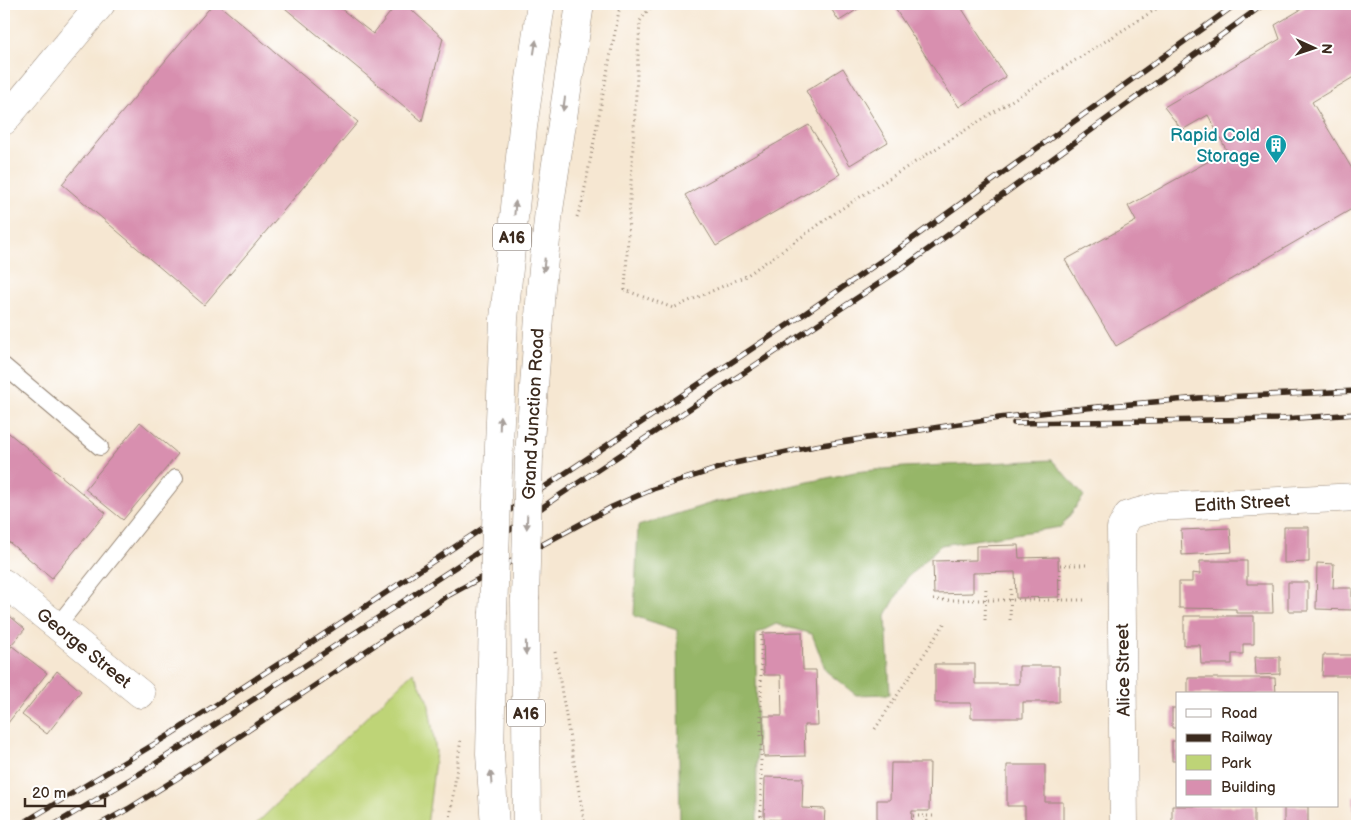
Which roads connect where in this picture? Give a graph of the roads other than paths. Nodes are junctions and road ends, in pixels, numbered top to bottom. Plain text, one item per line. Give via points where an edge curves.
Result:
1 (101, 4) edge
2 (542, 4) edge
3 (580, 4) edge
4 (4, 121) edge
5 (4, 366) edge
6 (100, 447) dead end
7 (175, 478) dead end
8 (1357, 497) edge
9 (1128, 515) joint
10 (4, 583) edge
11 (57, 626) junction
12 (141, 694) dead end
13 (495, 826) edge
14 (527, 826) edge
15 (1124, 826) edge

1 - 4 main road
13 -> 2 main road, Grand Junction Road / A16, bridge via 490,754 505,309 523,127
3 -> 14 main road, Grand Junction Road / A16, bridge via 549,210 529,456 525,599
5 - 6 lane
7 - 11 lane
8 - 9 main road, Edith Street via 1158,507
9 - 15 main road, Alice Street via 1121,528
10 - 11 main road, George Street
11 - 12 main road, George Street

